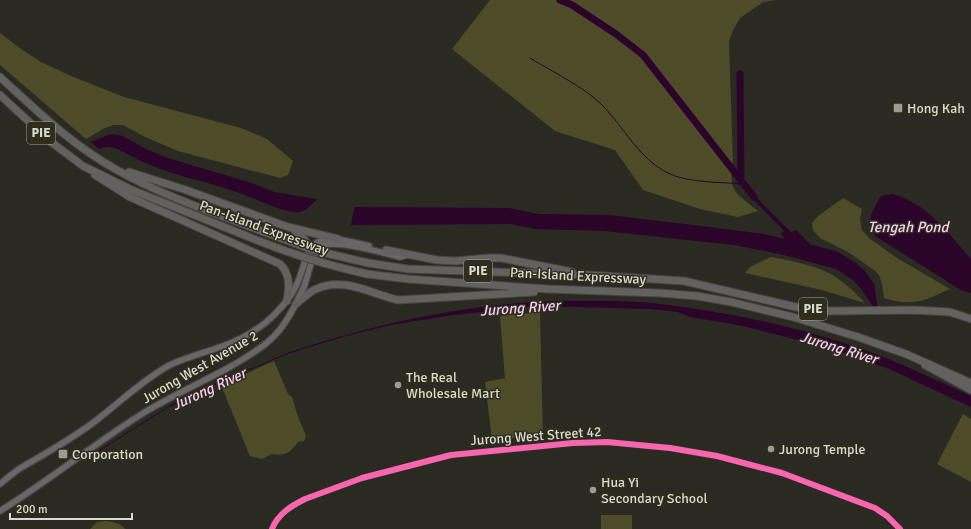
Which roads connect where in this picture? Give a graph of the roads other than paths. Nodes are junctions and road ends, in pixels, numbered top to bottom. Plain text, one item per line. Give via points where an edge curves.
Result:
1 (0, 77) edge
2 (0, 95) edge
3 (83, 166) junction
4 (117, 170) junction
5 (288, 227) junction
6 (338, 239) junction
7 (310, 249) junction
8 (386, 250) joint
9 (408, 254) junction
10 (314, 257) junction
11 (588, 275) junction
12 (558, 290) junction
13 (286, 301) junction
14 (296, 304) junction
15 (971, 319) edge
16 (906, 354) junction
17 (971, 383) edge
18 (971, 390) edge
19 (0, 484) edge
20 (0, 511) edge
21 (272, 529) edge
22 (900, 529) edge

1 - 4 highway, Pan-Island Expressway / PIE via 60,132
2 - 3 highway, Pan-Island Expressway / PIE via 51,142
3 - 12 highway, Pan-Island Expressway / PIE, bridge via 132,190 259,241 338,268 408,279
3 - 13 highway via 130,197 280,264 289,280
4 - 5 highway via 128,171 186,190
4 - 11 highway, Pan-Island Expressway / PIE, bridge via 154,188 264,232 313,250 368,263 408,269
5 - 6 highway
5 - 7 highway via 297,232
6 - 7 main road via 321,240
6 - 8 main road
7 - 10 highway
7 - 13 main road, Jurong West Avenue 2 via 297,285
8 - 9 highway
9 - 10 main road via 400,256 334,244 323,246
9 - 11 highway via 455,261 501,258
10 - 14 main road, Jurong West Avenue 2
11 - 15 highway, Pan-Island Expressway / PIE via 684,281 796,307 830,311 950,312
12 - 14 highway via 398,300 351,285 338,284 315,289
12 - 16 highway, Pan-Island Expressway / PIE via 659,293 730,302 793,317
13 - 19 main road, Jurong West Avenue 2 via 273,316 243,337 168,366 98,419
14 - 20 main road, Jurong West Avenue 2 via 271,340 260,348 125,425
16 - 17 highway, Pan-Island Expressway / PIE
16 - 18 highway
21 - 22 street, Jurong West Street 42 via 284,512 305,499 362,478 441,457 499,449 607,442 670,448 717,456 782,473 875,508 896,523

